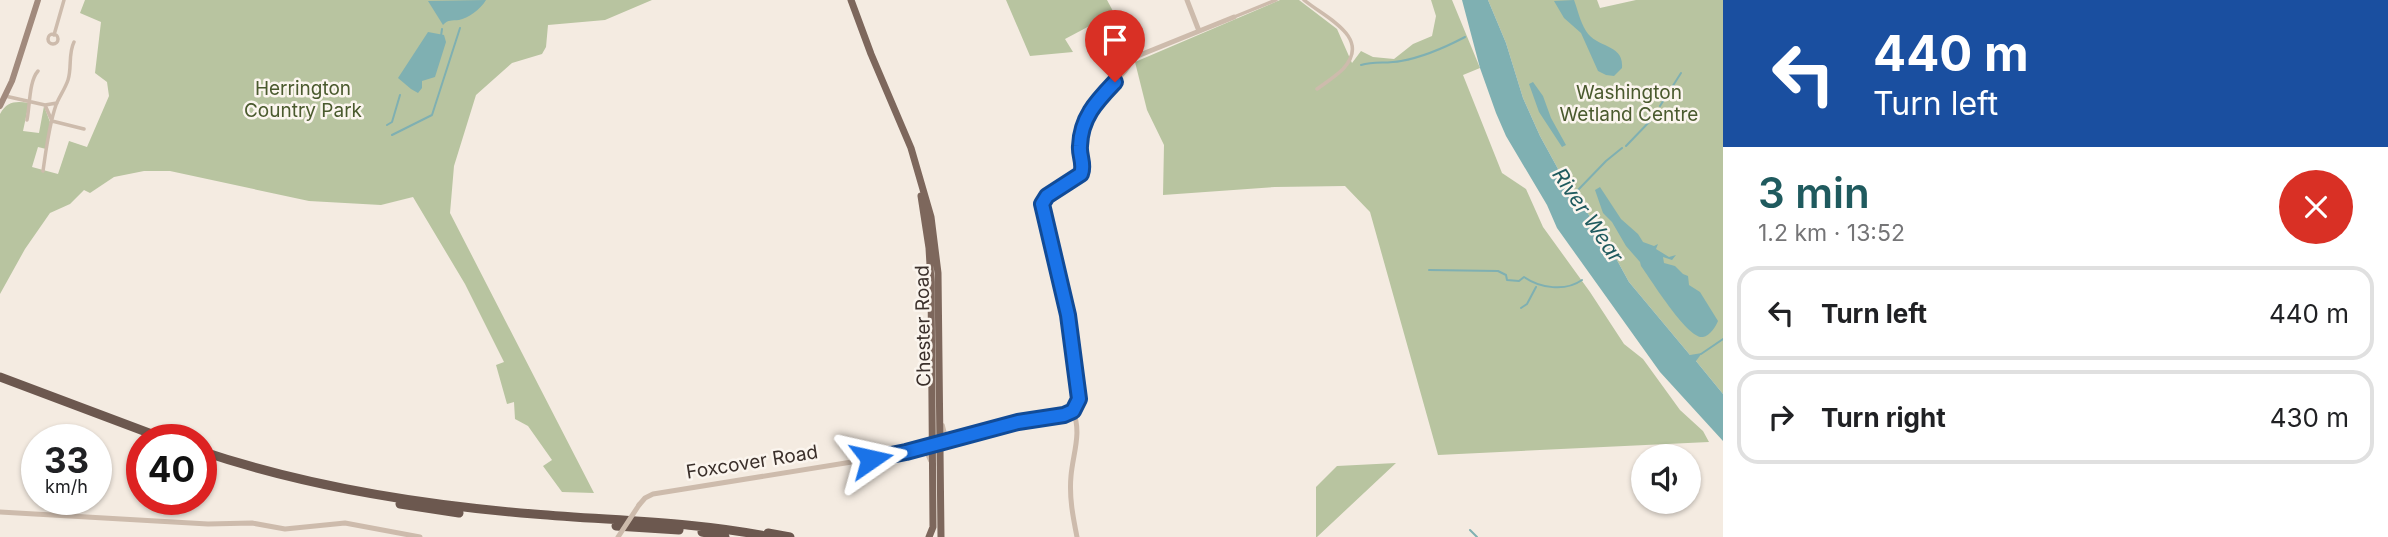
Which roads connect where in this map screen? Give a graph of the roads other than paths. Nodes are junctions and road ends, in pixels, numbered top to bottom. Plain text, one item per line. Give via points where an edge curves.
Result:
1 (38, 0) edge
2 (64, 0) edge
3 (851, 0) edge
4 (1187, 0) edge
5 (1276, 0) edge
6 (1304, 0) edge
7 (1234, 17) joint
8 (1199, 31) junction
9 (54, 34) dead end
10 (74, 42) dead end
11 (38, 71) dead end
12 (1317, 89) dead end
13 (5, 96) junction
14 (31, 101) junction
15 (57, 103) junction
16 (45, 105) junction
17 (0, 106) edge
18 (899, 119) junction
19 (27, 120) dead end
20 (52, 121) junction
21 (84, 128) dead end
22 (43, 171) dead end
23 (0, 377) edge
24 (0, 383) edge
25 (940, 391) junction
26 (1073, 411) junction
27 (126, 424) edge
28 (126, 430) edge
29 (953, 439) junction
30 (941, 442) junction
31 (931, 444) junction
32 (917, 449) junction
33 (217, 455) edge
34 (217, 461) edge
35 (932, 483) junction
36 (0, 512) edge
37 (702, 532) junction
38 (727, 533) edge
39 (420, 537) edge
40 (618, 537) edge
41 (741, 537) edge
42 (771, 537) edge
43 (790, 537) edge
44 (929, 537) edge
45 (942, 537) edge
46 (1077, 537) edge

1 - 13 main road
2 - 9 street
3 - 18 main road, Chester Road
4 - 8 street
5 - 7 street
6 - 12 street via 1351,39 1352,54 1346,66
7 - 8 street
8 - 26 street via 1133,60 1089,110 1080,145 1081,174 1042,204 1072,341 1079,399
10 - 15 street via 68,81
11 - 14 street via 32,78
13 - 14 street
13 - 17 main road
14 - 16 street
14 - 19 street
15 - 16 street
15 - 20 street
16 - 20 street
18 - 25 main road, Chester Road via 923,185 936,250
18 - 31 main road, Chester Road via 919,186 929,248
20 - 21 street
20 - 22 street
23 - 27 highway
24 - 28 highway
25 - 29 street via 943,430
25 - 30 main road, Chester Road
26 - 29 street, Foxcover Road
26 - 46 street via 1078,437 1070,495
29 - 30 street, Foxcover Road
30 - 31 street, Foxcover Road
30 - 45 main road, Chester Road
31 - 32 street, Foxcover Road
31 - 35 main road, Chester Road
32 - 35 street via 928,455
32 - 40 street, Foxcover Road, bridge via 653,494 639,505
33 - 38 highway via 328,485 430,503
34 - 37 highway via 328,491 435,510
35 - 44 main road, Chester Road
36 - 39 street via 253,523 285,529 345,523
37 - 38 highway
37 - 41 highway
38 - 42 highway
38 - 43 highway

